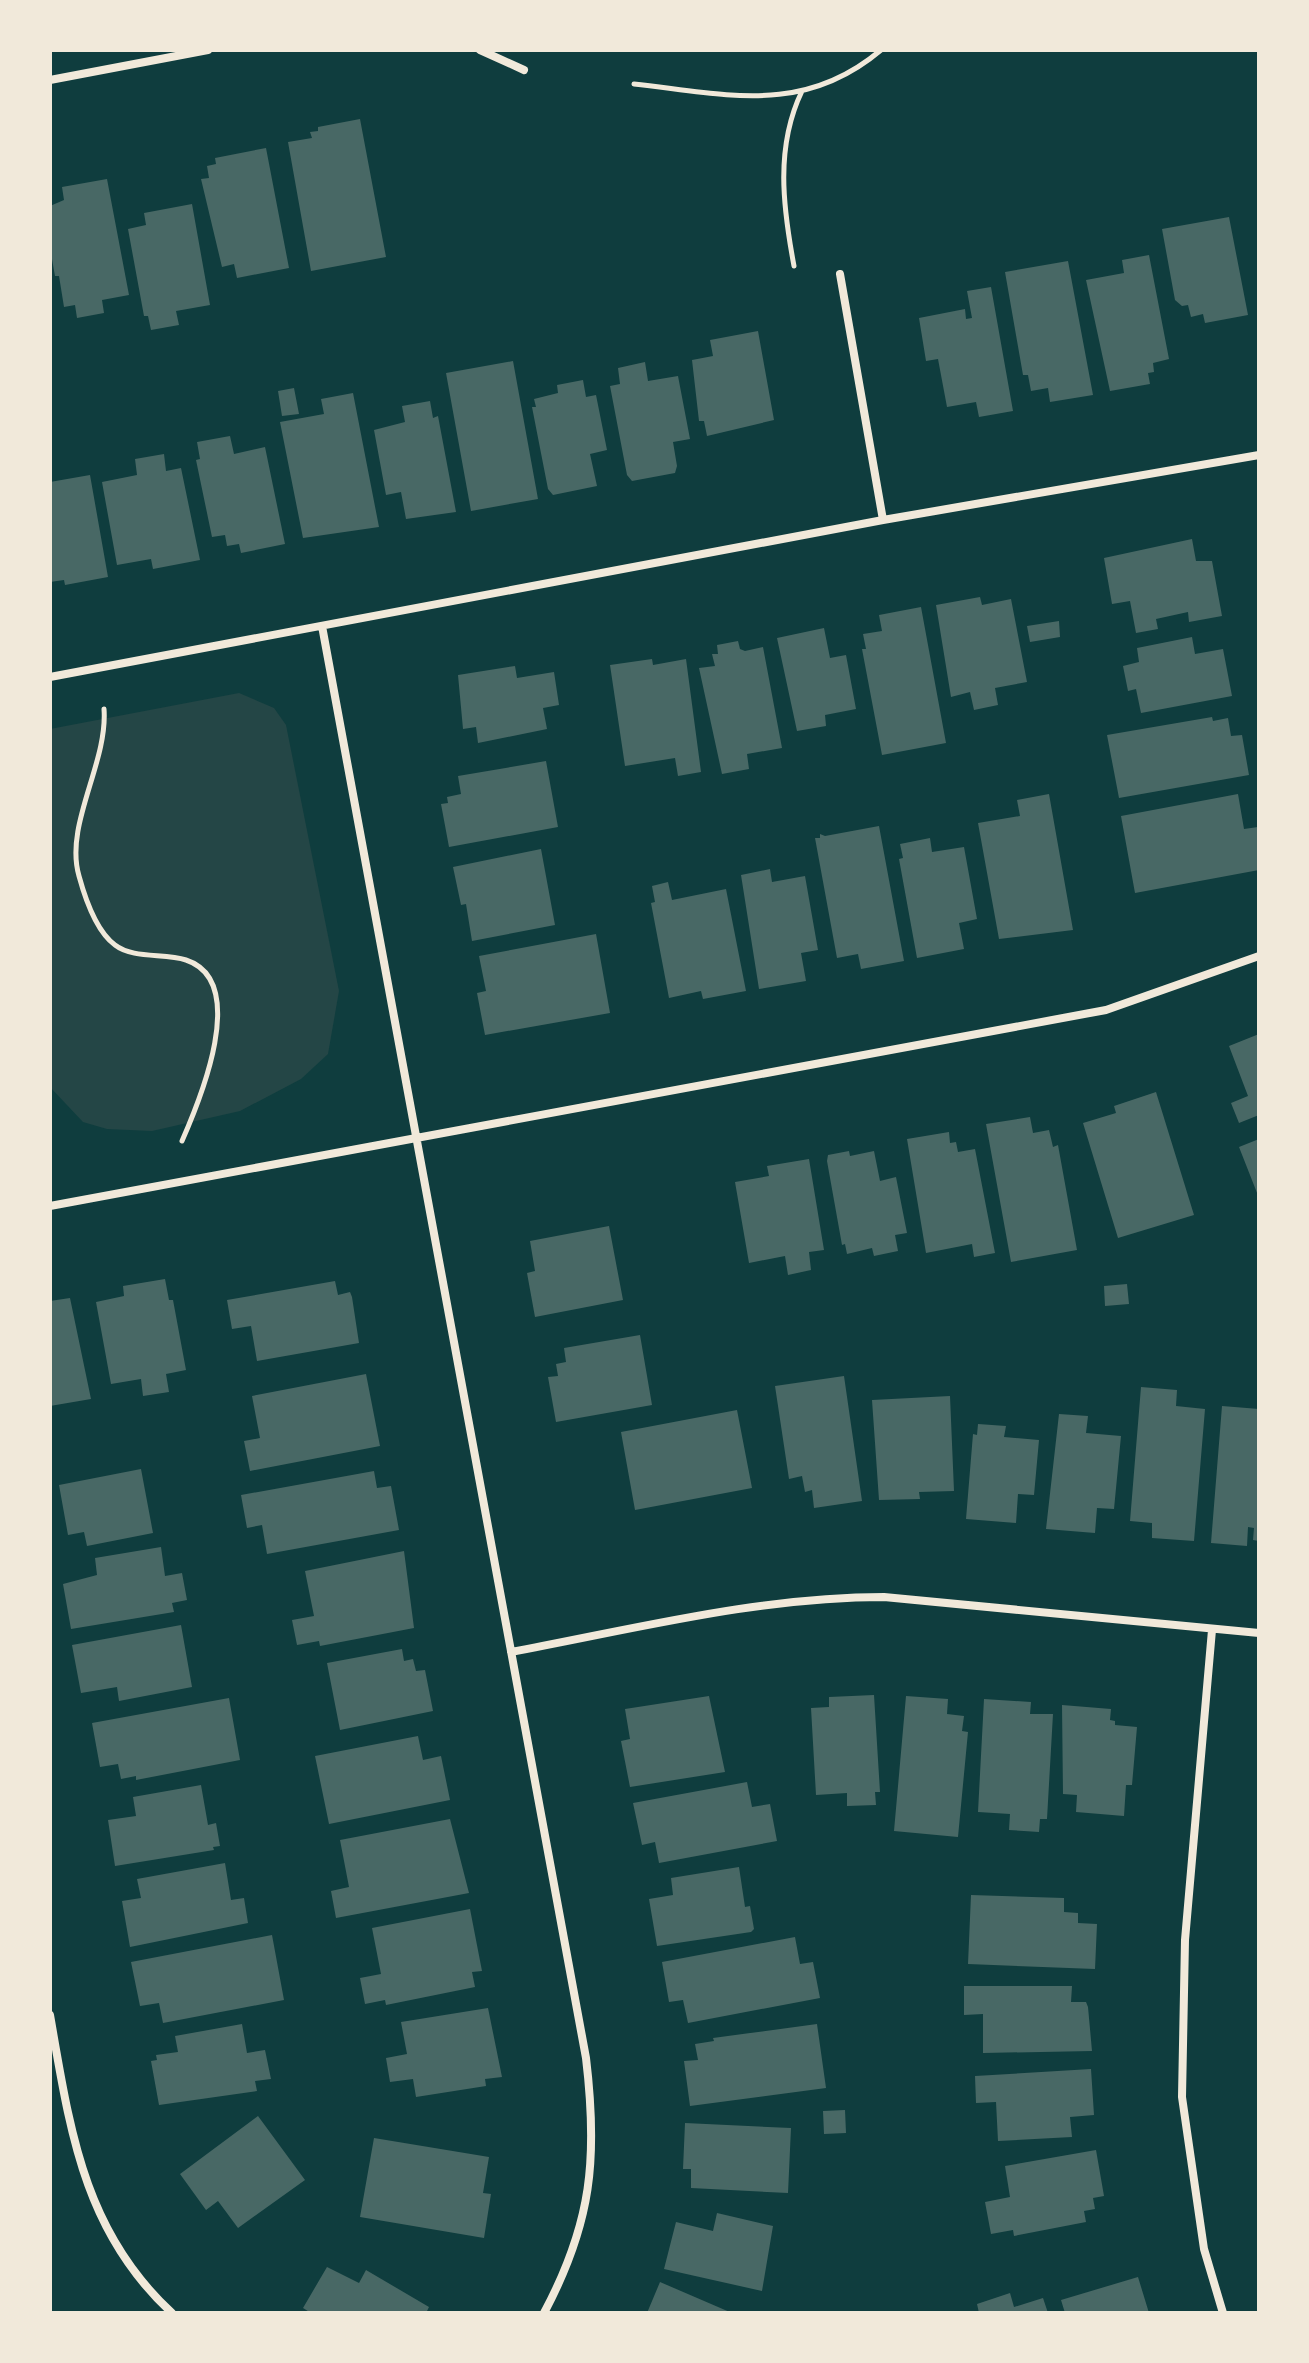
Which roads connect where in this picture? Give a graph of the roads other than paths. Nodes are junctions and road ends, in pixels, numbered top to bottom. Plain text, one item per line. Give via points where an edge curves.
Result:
1 (208, 50) edge
2 (480, 50) edge
3 (524, 70) dead end
4 (50, 80) edge
5 (840, 274) dead end
6 (1259, 455) edge
7 (883, 520) junction
8 (322, 626) junction
9 (50, 677) edge
10 (1259, 956) edge
11 (418, 1138) junction
12 (50, 1206) edge
13 (1212, 1630) junction
14 (1259, 1633) edge
15 (511, 1652) junction
16 (50, 2015) edge
17 (172, 2313) edge
18 (544, 2313) edge
19 (1223, 2313) edge

1 - 4 street
2 - 3 street
5 - 7 street
6 - 7 street
7 - 8 street
8 - 9 street
8 - 11 street
10 - 11 street via 1106,1010
11 - 12 street
11 - 15 street
13 - 14 street
13 - 15 street via 884,1597 836,1597 787,1600
13 - 19 street via 1185,1940 1182,2097 1204,2249
15 - 18 street via 594,2118 592,2172 580,2230
16 - 17 street via 69,2125 94,2205 129,2264

